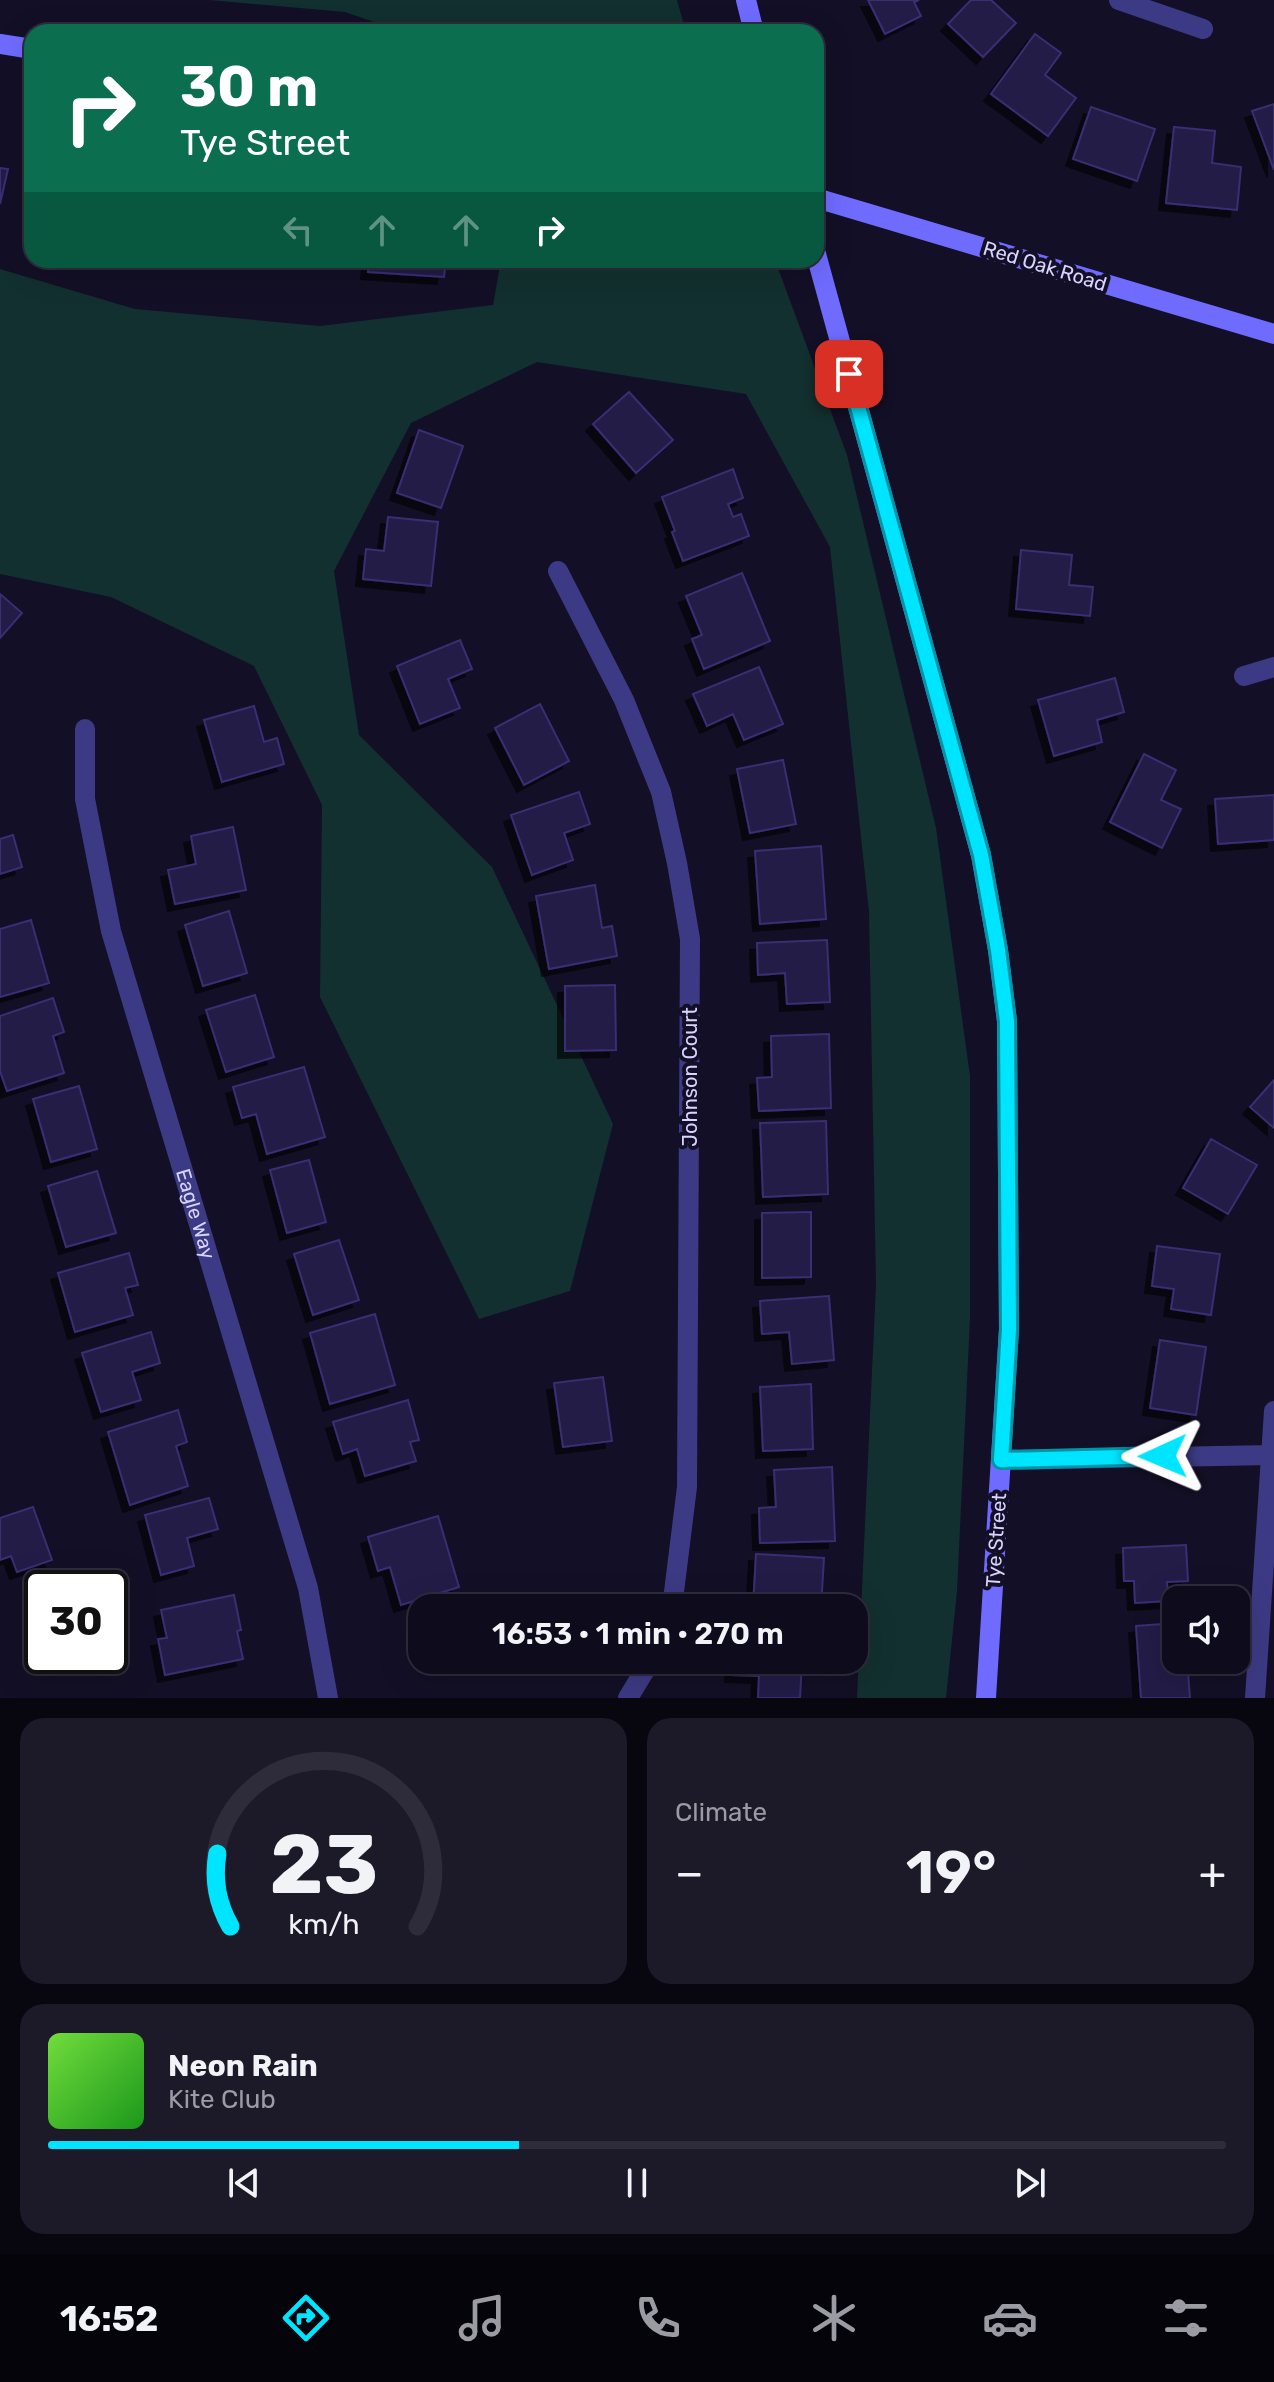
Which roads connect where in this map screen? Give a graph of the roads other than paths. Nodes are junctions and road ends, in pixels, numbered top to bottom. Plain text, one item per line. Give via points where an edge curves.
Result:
1 (746, 0) edge
2 (1119, 0) edge
3 (752, 24) edge
4 (1203, 29) dead end
5 (0, 44) edge
6 (24, 48) edge
7 (824, 200) edge
8 (820, 268) edge
9 (1274, 334) edge
10 (558, 571) dead end
11 (1274, 667) edge
12 (1244, 676) dead end
13 (85, 729) dead end
14 (1274, 1411) edge
15 (1272, 1454) edge
16 (1001, 1460) junction
17 (674, 1594) edge
18 (643, 1674) edge
19 (328, 1698) edge
20 (628, 1698) edge
21 (986, 1698) edge
22 (1255, 1698) edge

1 - 3 street
2 - 4 street
5 - 6 street
7 - 9 street, Red Oak Road
8 - 16 street, Tye Street via 981,855 998,950 1007,1021 1009,1313
10 - 17 street, Johnson Court via 624,700 661,792 690,939 687,1487
11 - 12 street
13 - 19 street, Eagle Way via 85,799 111,931 308,1588
14 - 15 street
15 - 16 street
15 - 22 street
16 - 21 street, Tye Street
18 - 20 street

